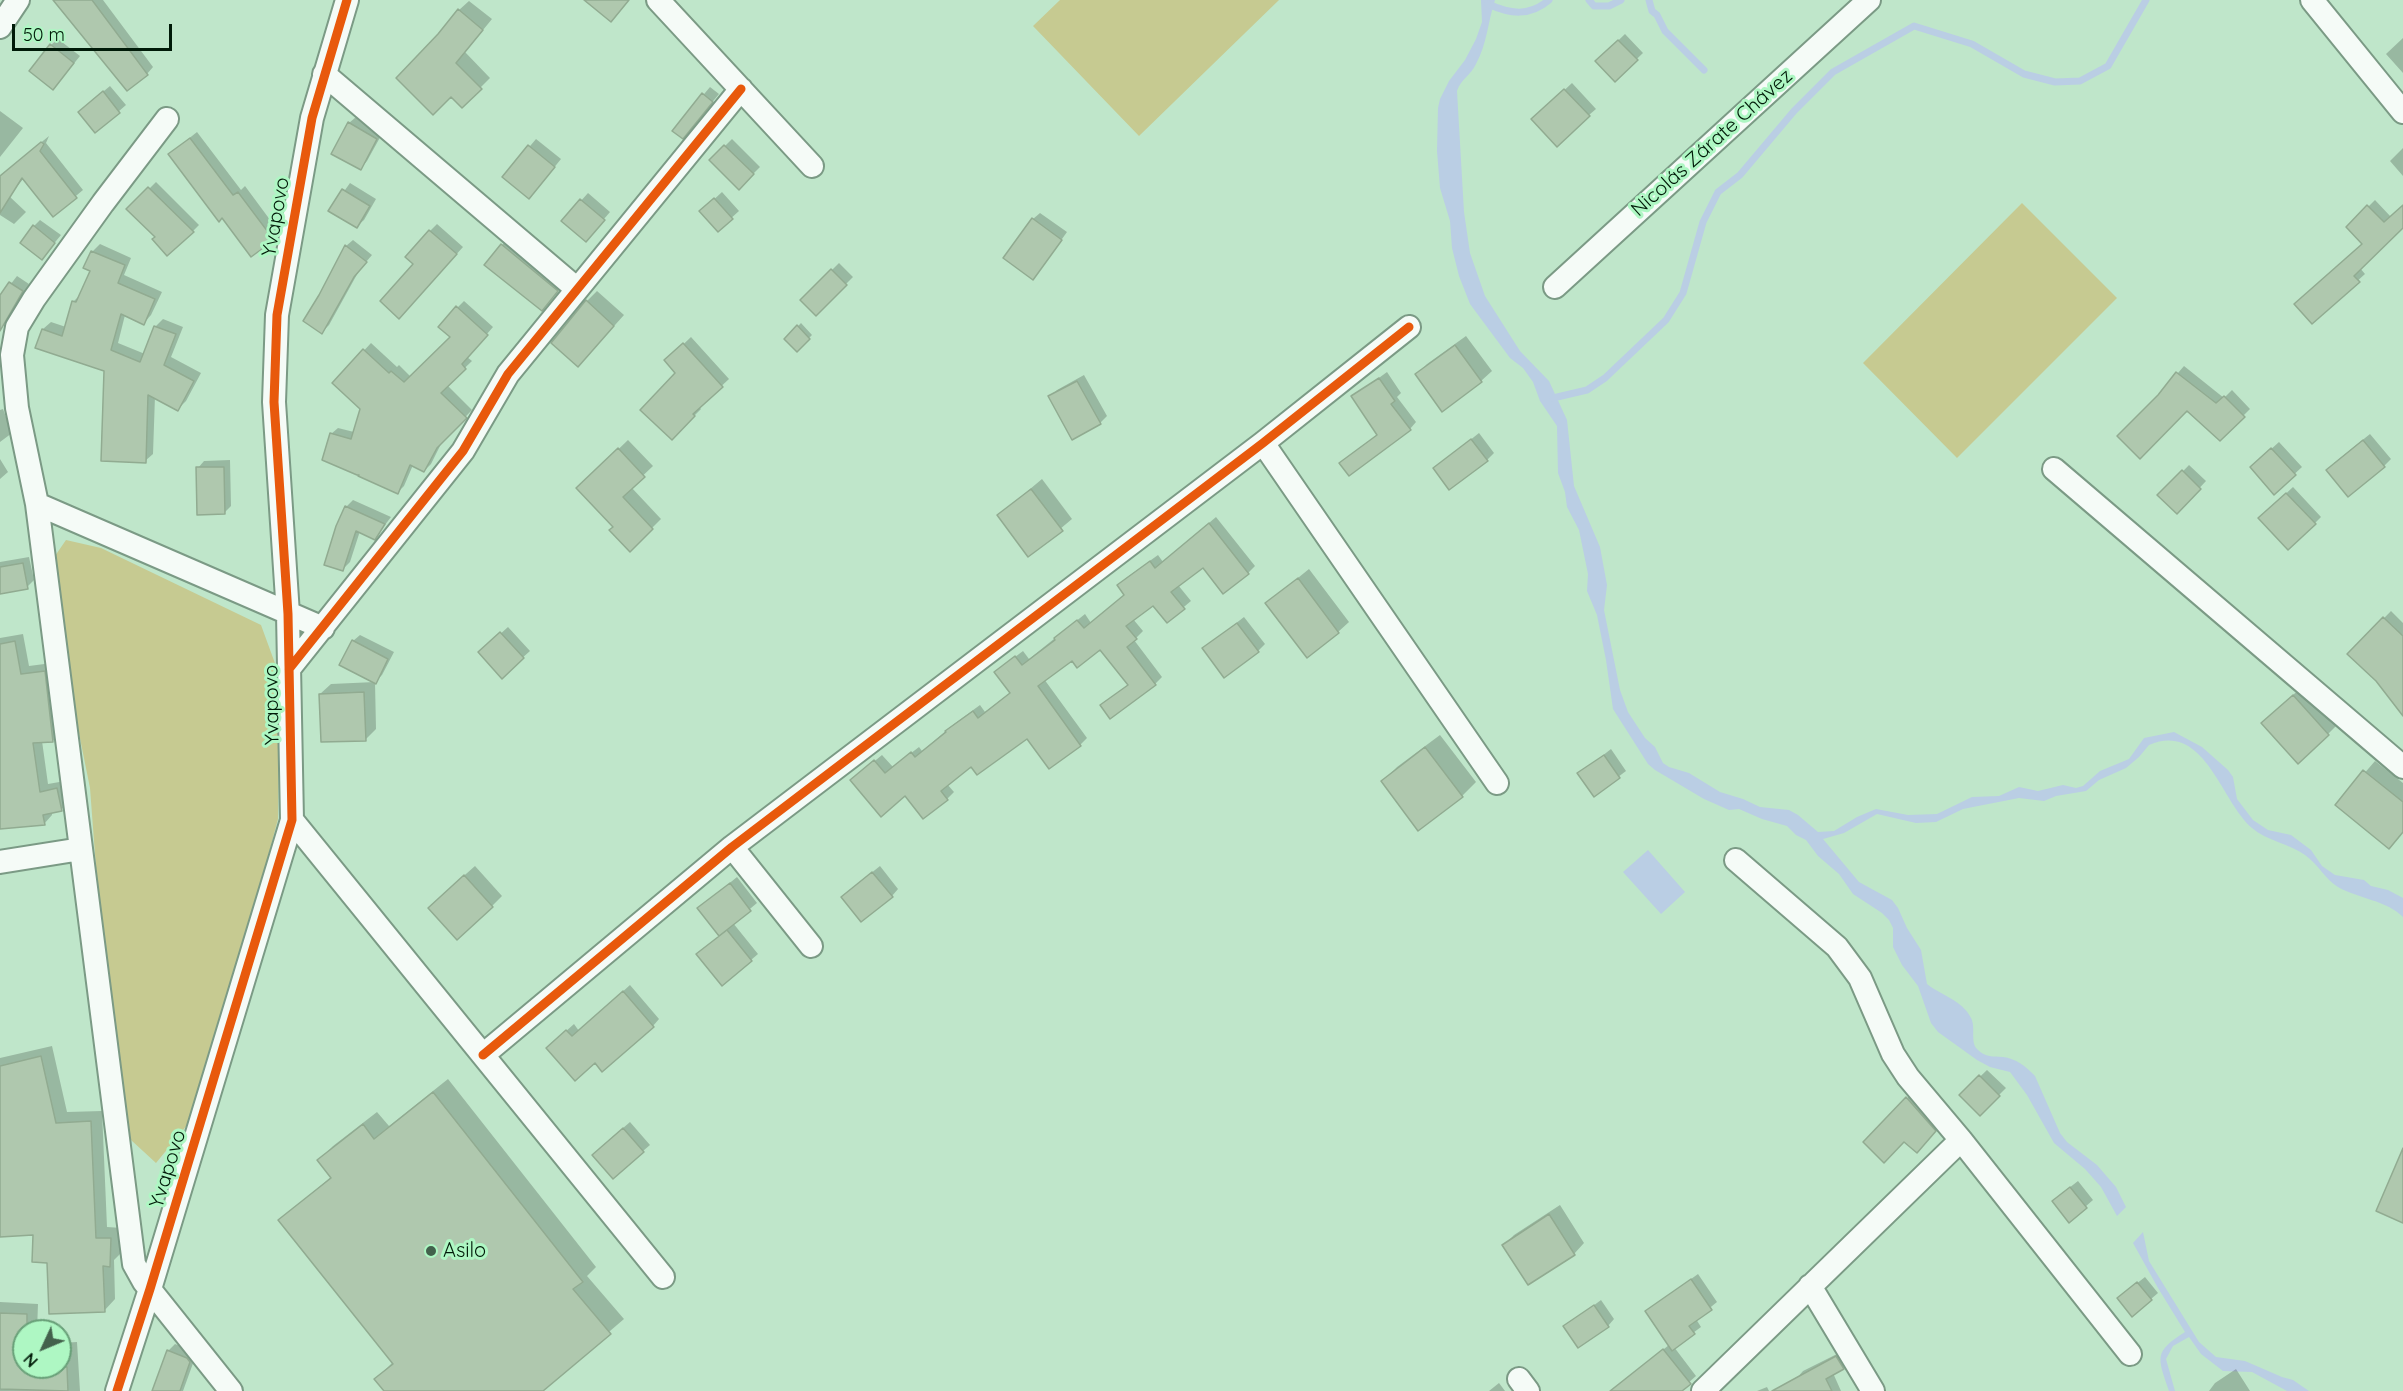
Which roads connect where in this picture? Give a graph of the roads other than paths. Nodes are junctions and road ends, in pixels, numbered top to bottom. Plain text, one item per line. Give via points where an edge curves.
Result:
1 (18, 0) edge
2 (347, 0) edge
3 (658, 0) edge
4 (1869, 0) edge
5 (2312, 0) edge
6 (0, 27) edge
7 (324, 74) junction
8 (741, 90) junction
9 (2403, 112) edge
10 (167, 119) dead end
11 (812, 166) dead end
12 (1555, 287) dead end
13 (577, 289) junction
14 (1409, 327) dead end
15 (1263, 443) junction
16 (2054, 469) dead end
17 (37, 504) junction
18 (288, 614) junction
19 (323, 628) junction
20 (289, 669) junction
21 (2403, 767) edge
22 (1497, 783) dead end
23 (292, 820) junction
24 (732, 847) junction
25 (81, 849) junction
26 (1736, 861) dead end
27 (0, 862) edge
28 (811, 946) dead end
29 (483, 1055) junction
30 (1961, 1140) junction
31 (663, 1277) dead end
32 (1810, 1286) junction
33 (150, 1289) junction
34 (2130, 1354) dead end
35 (117, 1391) edge
36 (231, 1391) edge
37 (1703, 1391) edge
38 (1873, 1391) edge

1 - 6 street
2 - 7 street, Yvapovo
3 - 8 street
4 - 12 street, Nicolás Zárate Chávez
5 - 9 street
7 - 13 street
7 - 18 street, Yvapovo via 312,118 277,315 274,402
8 - 11 street
8 - 13 street
10 - 17 street via 34,298 17,327 12,355 17,408
13 - 19 street via 508,374 463,451
14 - 15 street
15 - 22 street
15 - 24 street
16 - 21 street
17 - 18 street
17 - 25 street
18 - 19 street
18 - 20 street, Yvapovo
19 - 20 street
20 - 23 street, Yvapovo
23 - 29 street
23 - 33 street, Yvapovo
24 - 28 street
24 - 29 street
25 - 27 street
25 - 33 street via 134,1264
26 - 30 street via 1838,947 1860,978 1903,1070
29 - 31 street
30 - 32 street
30 - 34 street
32 - 37 street
32 - 38 street
33 - 35 street, Yvapovo
33 - 36 street

